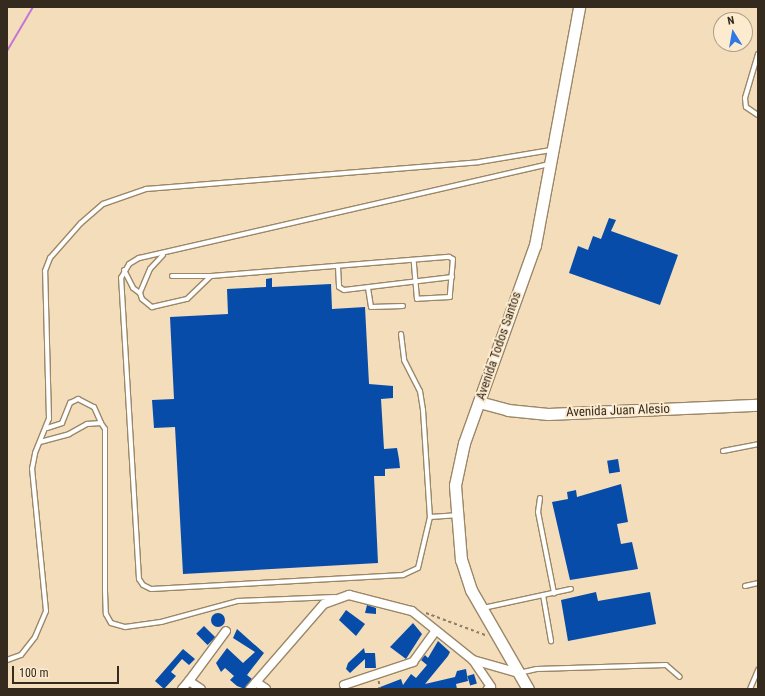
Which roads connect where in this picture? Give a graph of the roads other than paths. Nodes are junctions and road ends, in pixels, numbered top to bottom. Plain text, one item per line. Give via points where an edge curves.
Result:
1 (579, 7) edge
2 (758, 54) edge
3 (758, 115) edge
4 (555, 149) junction
5 (552, 163) junction
6 (163, 255) junction
7 (414, 261) junction
8 (338, 267) junction
9 (124, 270) junction
10 (172, 276) dead end
11 (211, 276) junction
12 (452, 277) junction
13 (416, 282) junction
14 (368, 288) junction
15 (140, 292) junction
16 (403, 306) dead end
17 (401, 334) dead end
18 (479, 402) junction
19 (758, 406) edge
20 (101, 423) junction
21 (47, 428) junction
22 (40, 442) junction
23 (758, 444) edge
24 (723, 451) dead end
25 (540, 498) dead end
26 (456, 515) junction
27 (430, 517) junction
28 (758, 583) edge
29 (745, 586) dead end
30 (570, 589) dead end
31 (554, 593) junction
32 (544, 595) junction
33 (335, 597) junction
34 (481, 608) junction
35 (226, 631) dead end
36 (436, 632) junction
37 (551, 641) dead end
38 (7, 660) edge
39 (473, 660) junction
40 (758, 670) edge
41 (519, 673) junction
42 (680, 677) dead end
43 (189, 681) junction
44 (256, 682) junction
45 (344, 685) dead end
46 (182, 689) edge
47 (201, 689) edge
48 (250, 689) edge
49 (266, 689) edge
50 (488, 689) edge
51 (528, 689) edge
52 (750, 689) edge

1 - 4 street, Avenida Todos Santos
2 - 3 lane via 745,98 746,107
4 - 5 street, Avenida Todos Santos
4 - 21 lane via 479,162 146,189 103,204 50,258 45,271
5 - 6 lane
5 - 18 street, Avenida Todos Santos via 535,245
6 - 9 lane via 139,258
6 - 15 lane via 150,268
7 - 8 lane
7 - 12 lane via 452,257
7 - 13 lane
8 - 11 lane
8 - 14 lane via 340,290
9 - 15 lane via 133,288
9 - 27 lane via 121,278 138,580 143,585 151,589 408,574 418,568
10 - 11 lane
11 - 15 lane via 187,299 163,306 146,304
12 - 13 lane
12 - 13 lane via 449,298 417,299
13 - 14 lane
14 - 16 lane via 371,307
17 - 27 lane via 404,360 420,391
18 - 19 street, Avenida Juan Alesio via 508,410 548,414
18 - 26 street, Avenida Todos Santos via 464,443 455,485
20 - 21 lane via 94,407 78,399 70,403 62,423
20 - 22 lane via 87,424 69,434
20 - 33 lane via 105,429 106,614 111,623 125,627 161,622 238,601
21 - 22 lane
22 - 38 lane via 32,469 46,611 35,637 21,655
23 - 24 lane
25 - 31 lane via 538,512
26 - 27 lane
26 - 34 street, Avenida Todos Santos via 461,560
28 - 29 lane
30 - 31 lane
31 - 32 lane
32 - 34 lane
32 - 37 lane
33 - 36 street via 349,595 412,611
33 - 44 street via 324,604
34 - 41 street, Avenida Todos Santos
35 - 43 street
36 - 39 street
36 - 45 street via 413,662
39 - 41 street
39 - 50 street via 490,687
40 - 52 lane
41 - 42 lane via 537,669 666,665
41 - 51 street, Avenida Todos Santos
43 - 46 street
43 - 47 street
44 - 48 street
44 - 49 street

